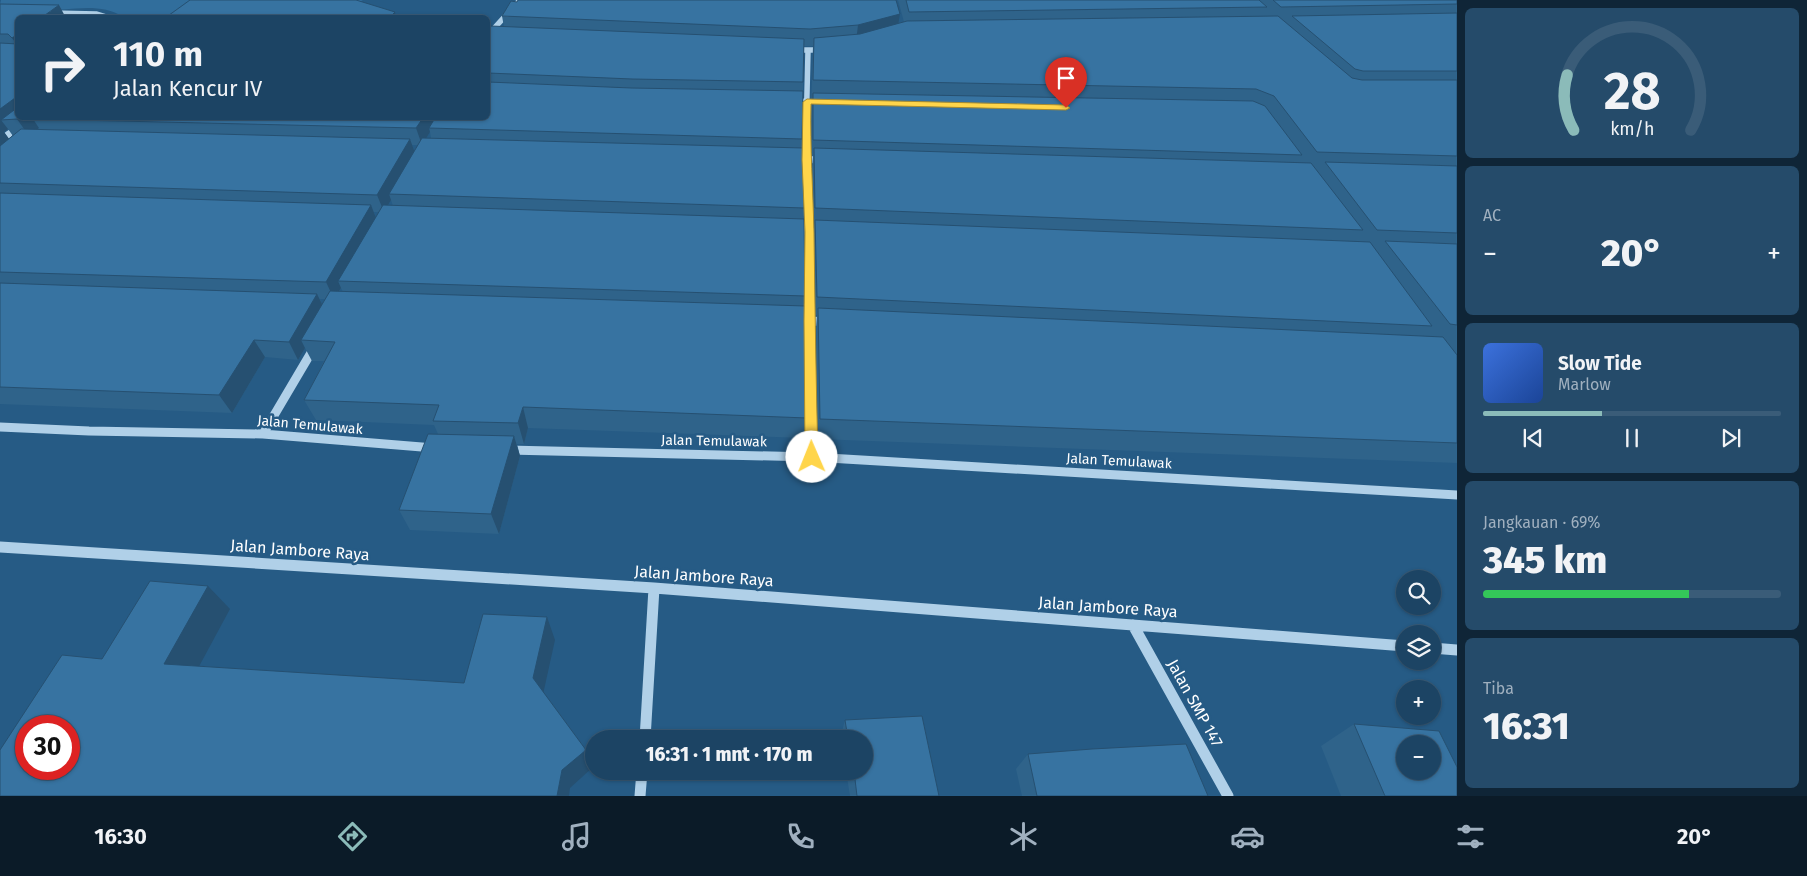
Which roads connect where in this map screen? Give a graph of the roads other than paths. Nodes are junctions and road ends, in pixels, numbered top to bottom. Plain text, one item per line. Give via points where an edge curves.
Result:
1 (520, 0) edge
2 (45, 13) edge
3 (99, 15) edge
4 (490, 34) edge
5 (490, 36) edge
6 (497, 37) edge
7 (788, 50) edge
8 (834, 50) edge
9 (808, 51) junction
10 (788, 101) edge
11 (807, 102) junction
12 (827, 102) edge
13 (27, 120) edge
14 (0, 142) edge
15 (10, 142) edge
16 (787, 159) edge
17 (806, 160) junction
18 (836, 160) edge
19 (780, 231) edge
20 (810, 232) junction
21 (829, 233) edge
22 (779, 320) edge
23 (809, 321) junction
24 (838, 322) edge
25 (320, 337) edge
26 (0, 426) edge
27 (264, 434) junction
28 (443, 448) edge
29 (500, 450) edge
30 (812, 457) junction
31 (1457, 495) edge
32 (0, 547) edge
33 (654, 588) junction
34 (1133, 625) junction
35 (1396, 645) edge
36 (1441, 649) edge
37 (1457, 650) edge
38 (646, 730) edge
39 (641, 780) edge
40 (640, 796) edge
41 (1228, 796) edge

1 - 4 street
2 - 3 street
5 - 6 street
7 - 9 street
8 - 9 street
9 - 11 street
10 - 11 street
11 - 12 street
11 - 17 street
13 - 14 street
14 - 15 street
16 - 17 street
17 - 18 street
17 - 20 street
19 - 20 street
20 - 21 street
20 - 23 street
22 - 23 street
23 - 24 street
23 - 30 street
25 - 27 street
26 - 27 street, Jalan Temulawak
27 - 28 street, Jalan Temulawak
29 - 30 street, Jalan Temulawak
30 - 31 street, Jalan Temulawak
32 - 33 street, Jalan Jambore Raya
33 - 34 street, Jalan Jambore Raya
33 - 38 street
34 - 35 street, Jalan Jambore Raya
34 - 41 street, Jalan SMP 147
36 - 37 street
39 - 40 street

